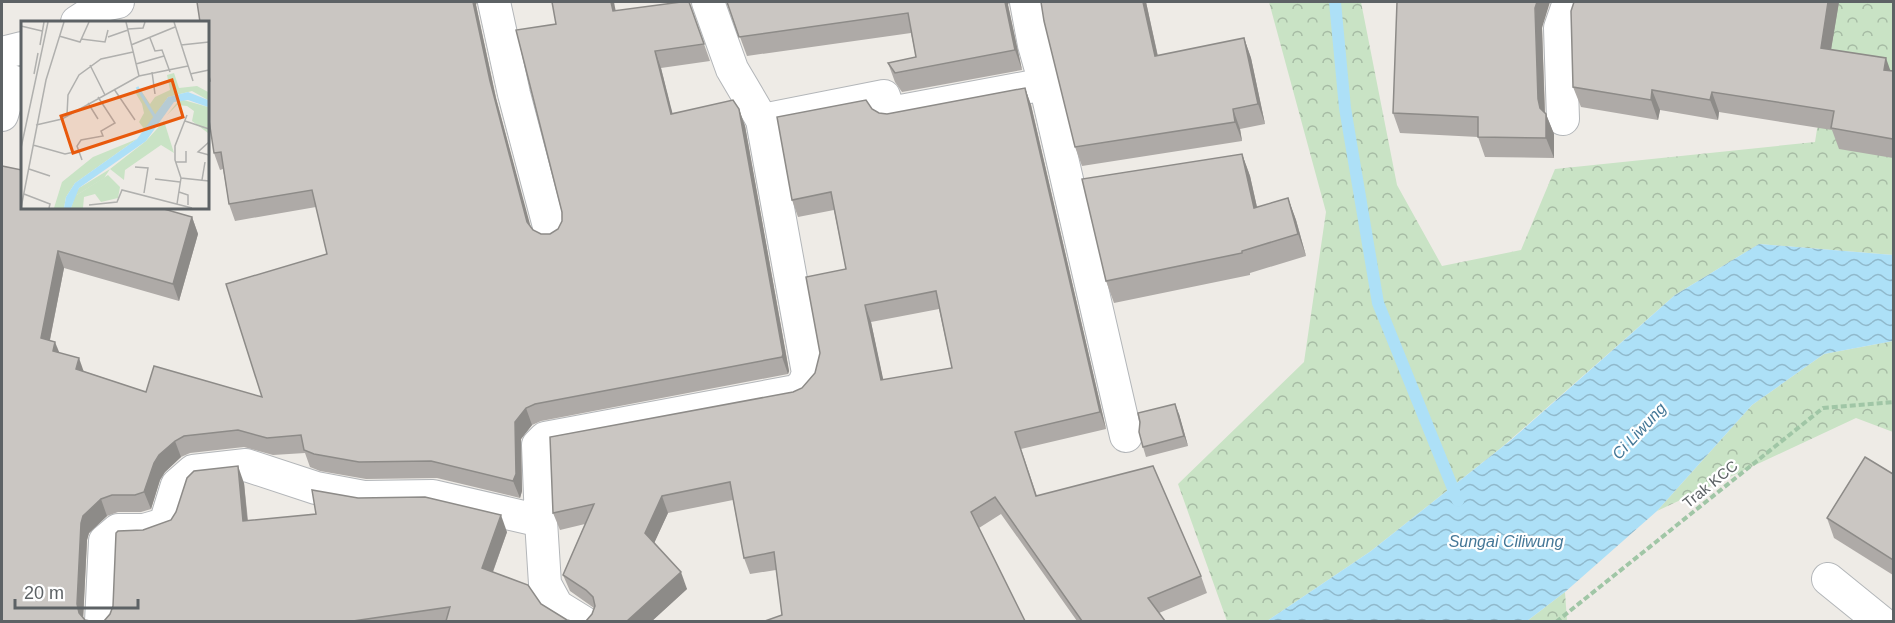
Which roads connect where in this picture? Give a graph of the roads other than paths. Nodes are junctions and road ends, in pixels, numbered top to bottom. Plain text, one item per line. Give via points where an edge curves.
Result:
1 (494, 2) edge
2 (708, 2) edge
3 (1026, 2) edge
4 (1569, 2) edge
5 (108, 3) edge
6 (78, 21) edge
7 (21, 50) edge
8 (9, 73) edge
9 (1045, 84) junction
10 (2, 115) edge
11 (1563, 119) dead end
12 (762, 120) junction
13 (551, 234) edge
14 (1126, 436) dead end
15 (541, 521) junction
16 (1828, 579) dead end
17 (101, 621) edge
18 (583, 621) edge
19 (1881, 621) edge

1 - 13 street
2 - 12 street via 732,69
3 - 9 street
4 - 11 street via 1560,28
5 - 6 street
7 - 8 street
8 - 10 street
9 - 12 street via 890,113 884,96
9 - 14 street via 1079,185
12 - 15 street via 808,373 804,384 796,392 545,438 538,445
15 - 17 street via 433,496 364,497 316,488 246,465 193,471 177,485 165,524 144,530 118,530 105,541
15 - 18 street via 545,584 557,606
16 - 19 street

